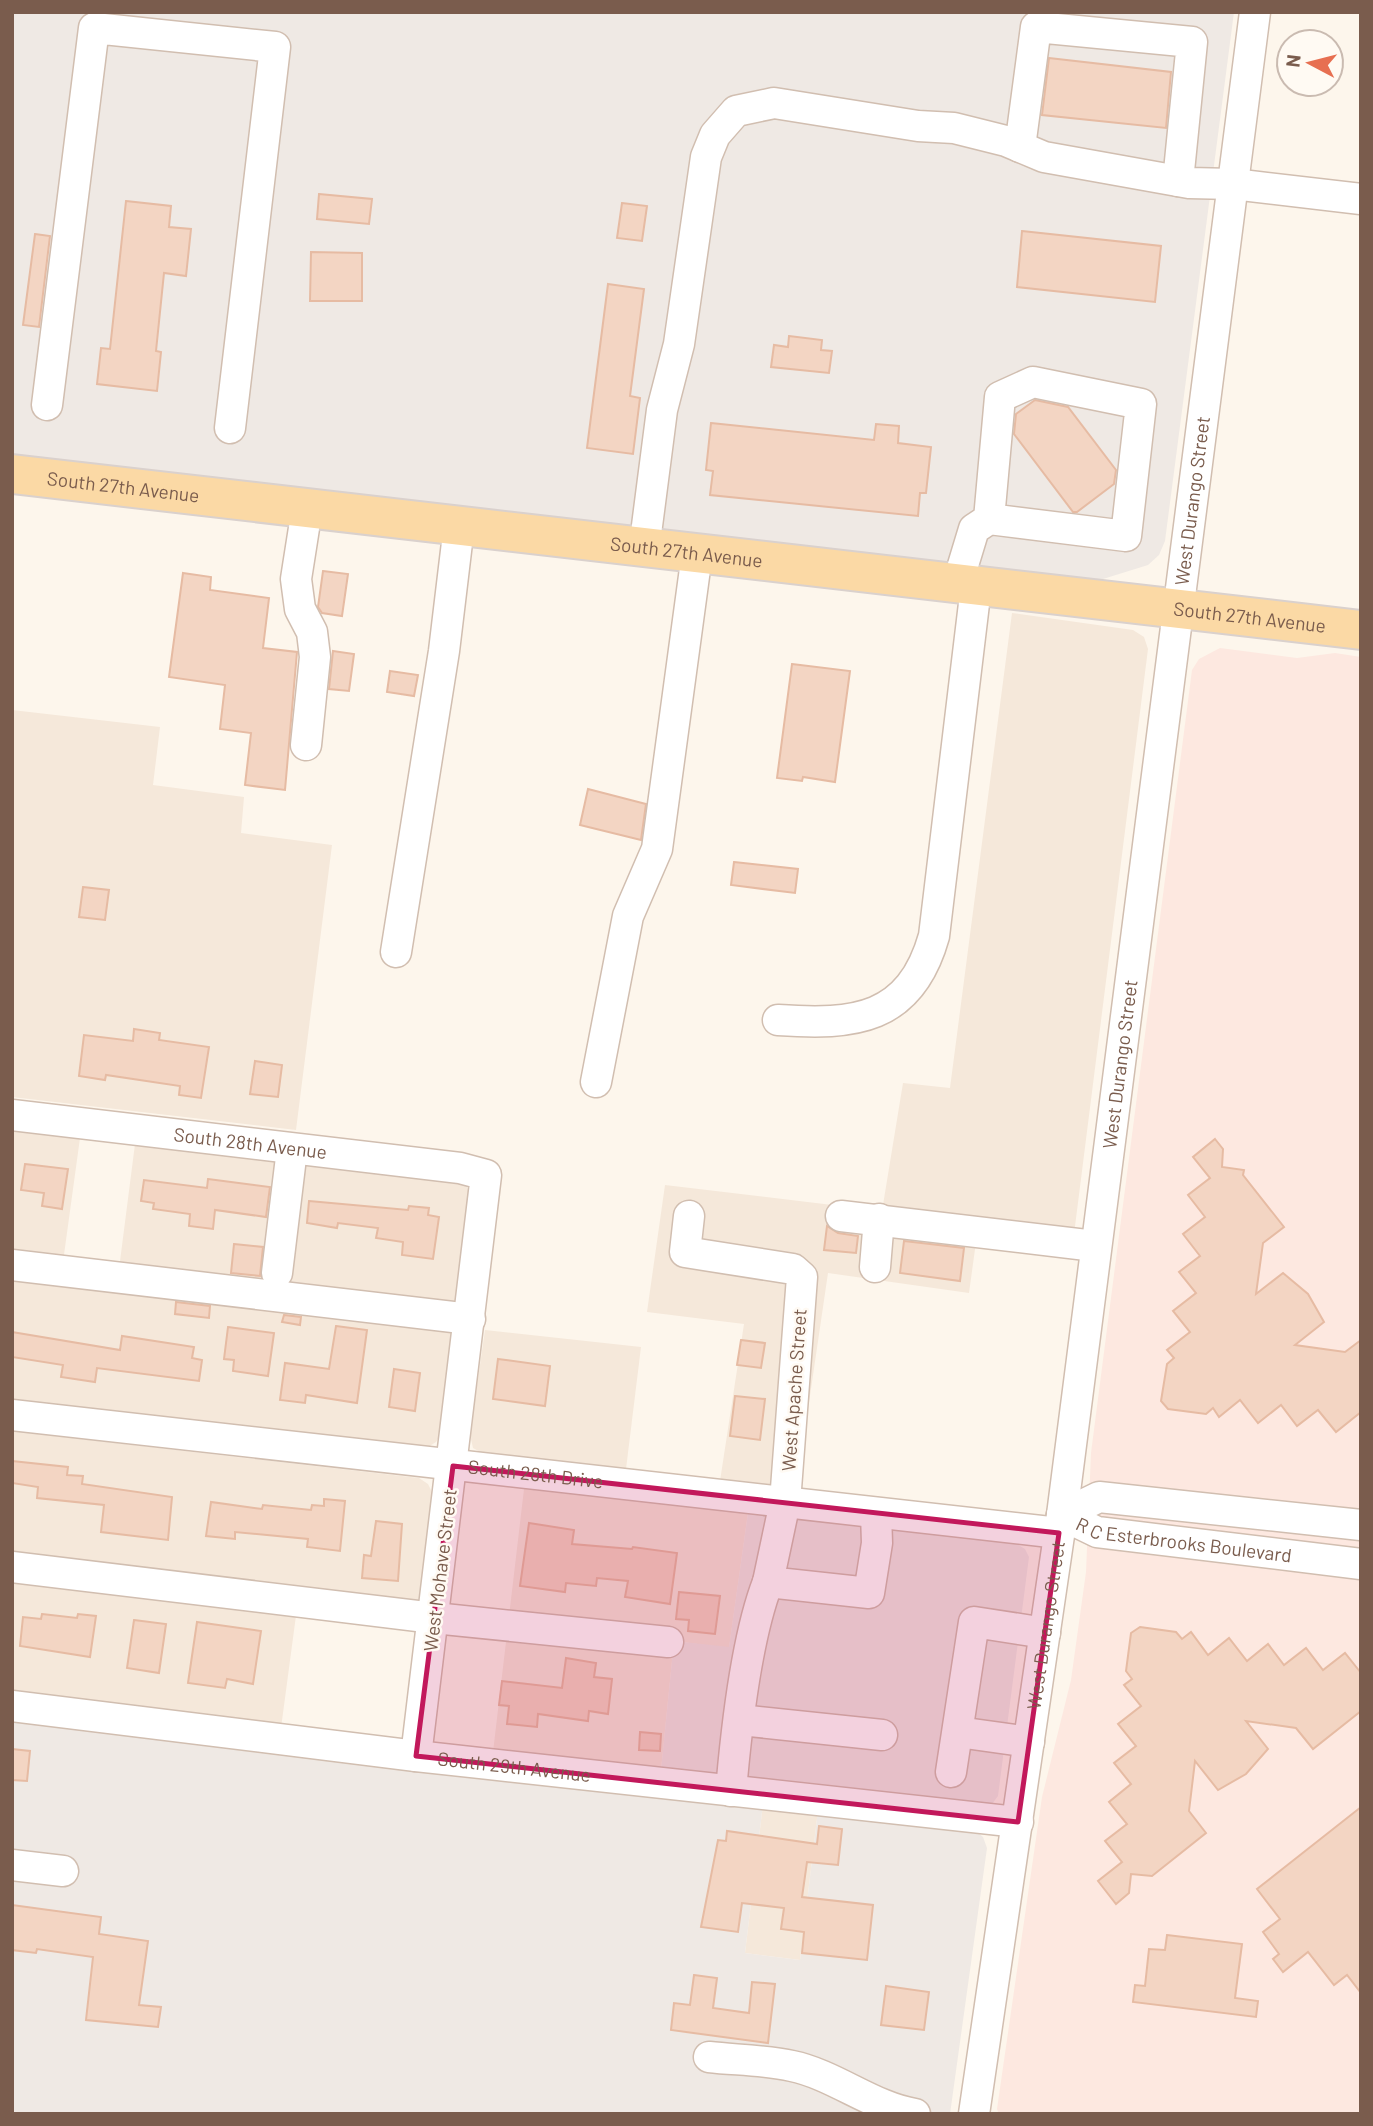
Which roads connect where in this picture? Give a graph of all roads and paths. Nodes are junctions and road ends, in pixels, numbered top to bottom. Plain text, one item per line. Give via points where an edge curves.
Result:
1 (1255, 12) edge
2 (1020, 147) junction
3 (1178, 181) junction
4 (1233, 184) junction
5 (1361, 200) edge
6 (47, 405) dead end
7 (230, 428) dead end
8 (12, 474) edge
9 (307, 509) junction
10 (989, 519) junction
11 (459, 526) junction
12 (644, 549) junction
13 (697, 554) junction
14 (966, 586) junction
15 (1176, 609) junction
16 (1361, 630) edge
17 (306, 745) dead end
18 (396, 951) dead end
19 (778, 1020) dead end
20 (596, 1082) dead end
21 (12, 1115) edge
22 (292, 1149) junction
23 (486, 1175) joint
24 (689, 1216) dead end
25 (841, 1216) dead end
26 (880, 1219) junction
27 (1095, 1246) junction
28 (12, 1265) edge
29 (875, 1267) dead end
30 (277, 1273) dead end
31 (470, 1319) junction
32 (12, 1415) edge
33 (453, 1466) junction
34 (785, 1502) junction
35 (876, 1513) junction
36 (1060, 1524) junction
37 (1361, 1525) edge
38 (1361, 1564) edge
39 (12, 1567) edge
40 (768, 1582) junction
41 (434, 1618) junction
42 (1045, 1633) junction
43 (668, 1642) dead end
44 (12, 1706) edge
45 (740, 1720) junction
46 (958, 1732) junction
47 (882, 1735) dead end
48 (1029, 1741) junction
49 (416, 1756) junction
50 (951, 1772) dead end
51 (732, 1791) junction
52 (1018, 1822) junction
53 (12, 1865) edge
54 (63, 1871) dead end
55 (709, 2057) dead end
56 (915, 2114) edge
57 (974, 2114) edge

1 - 4 street, West Durango Street
2 - 3 street via 1044,157
2 - 3 street via 1036,27 1192,42
2 - 12 street via 954,128 774,103 736,111 715,135 706,157 679,344 662,410
3 - 4 street
4 - 5 street
4 - 15 street, West Durango Street
6 - 7 street via 94,28 275,47
8 - 9 main road, South 27th Avenue
9 - 11 main road, South 27th Avenue
9 - 17 street via 296,579 315,657
10 - 10 street via 1000,397 1033,382 1141,404 1126,536
10 - 14 street via 974,529
11 - 12 main road, South 27th Avenue
11 - 18 street
12 - 13 main road, South 27th Avenue
13 - 14 main road, South 27th Avenue
13 - 20 street via 657,849 628,916
14 - 15 main road, South 27th Avenue
14 - 19 street via 934,936 928,955 886,1009 841,1021
15 - 16 main road, South 27th Avenue
15 - 27 street, West Durango Street
21 - 22 street, South 28th Avenue
22 - 23 street, South 28th Avenue
22 - 30 street
23 - 31 street, West Mohave Street
24 - 34 street, West Apache Street via 685,1252 793,1269 802,1277
25 - 26 street
26 - 27 street
26 - 29 street
27 - 36 street, West Durango Street
28 - 31 street
31 - 33 street, West Mohave Street
32 - 33 street, South 28th Drive
33 - 34 street, South 28th Drive
33 - 41 street, West Mohave Street
34 - 35 street, South 28th Drive
34 - 40 street, West Apache Street
35 - 36 street, South 28th Drive
35 - 40 street via 877,1543 869,1593
36 - 37 street, R C Esterbrooks Boulevard via 1099,1497
36 - 38 street, R C Esterbrooks Boulevard
36 - 42 street, West Durango Street
39 - 41 street
40 - 45 street, West Apache Street via 760,1602
41 - 43 street
41 - 49 street, West Mohave Street
42 - 46 street via 974,1622
42 - 48 street, West Durango Street
44 - 49 street, South 29th Avenue
45 - 47 street
45 - 51 street, West Apache Street
46 - 48 street
46 - 50 street
48 - 52 street, West Durango Street
49 - 51 street, South 29th Avenue
51 - 52 street, South 29th Avenue
52 - 57 street, West Durango Street
53 - 54 street
55 - 56 street via 792,2066

